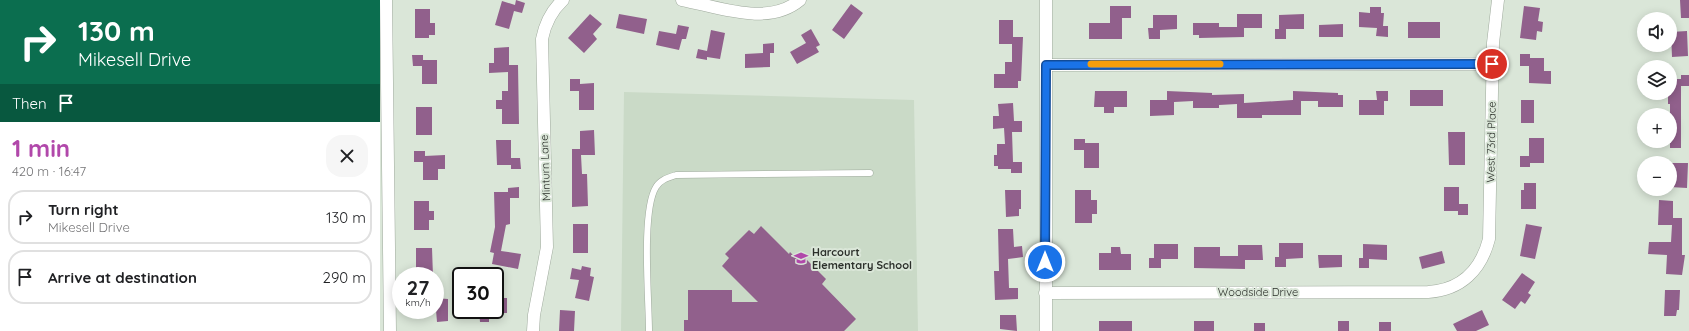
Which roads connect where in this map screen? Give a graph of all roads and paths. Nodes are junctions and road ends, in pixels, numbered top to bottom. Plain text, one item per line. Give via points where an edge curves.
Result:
1 (386, 0) edge
2 (682, 0) edge
3 (800, 0) edge
4 (1046, 0) edge
5 (1498, 0) edge
6 (560, 3) edge
7 (1492, 64) junction
8 (1046, 65) junction
9 (870, 173) dead end
10 (1467, 279) joint
11 (1045, 293) junction
12 (390, 331) edge
13 (533, 331) edge
14 (649, 331) edge
15 (1046, 331) edge

1 - 12 street
2 - 3 street via 762,14 785,9
4 - 8 street
5 - 7 street, West 73rd Place
6 - 13 street, Minturn Lane via 546,22 542,39 547,247
7 - 8 street
7 - 10 street, West 73rd Place via 1489,238 1483,256
8 - 11 street
9 - 14 lane via 676,175 663,179 650,200 647,229
10 - 11 street, Woodside Drive via 1451,288 1428,292
11 - 15 street

